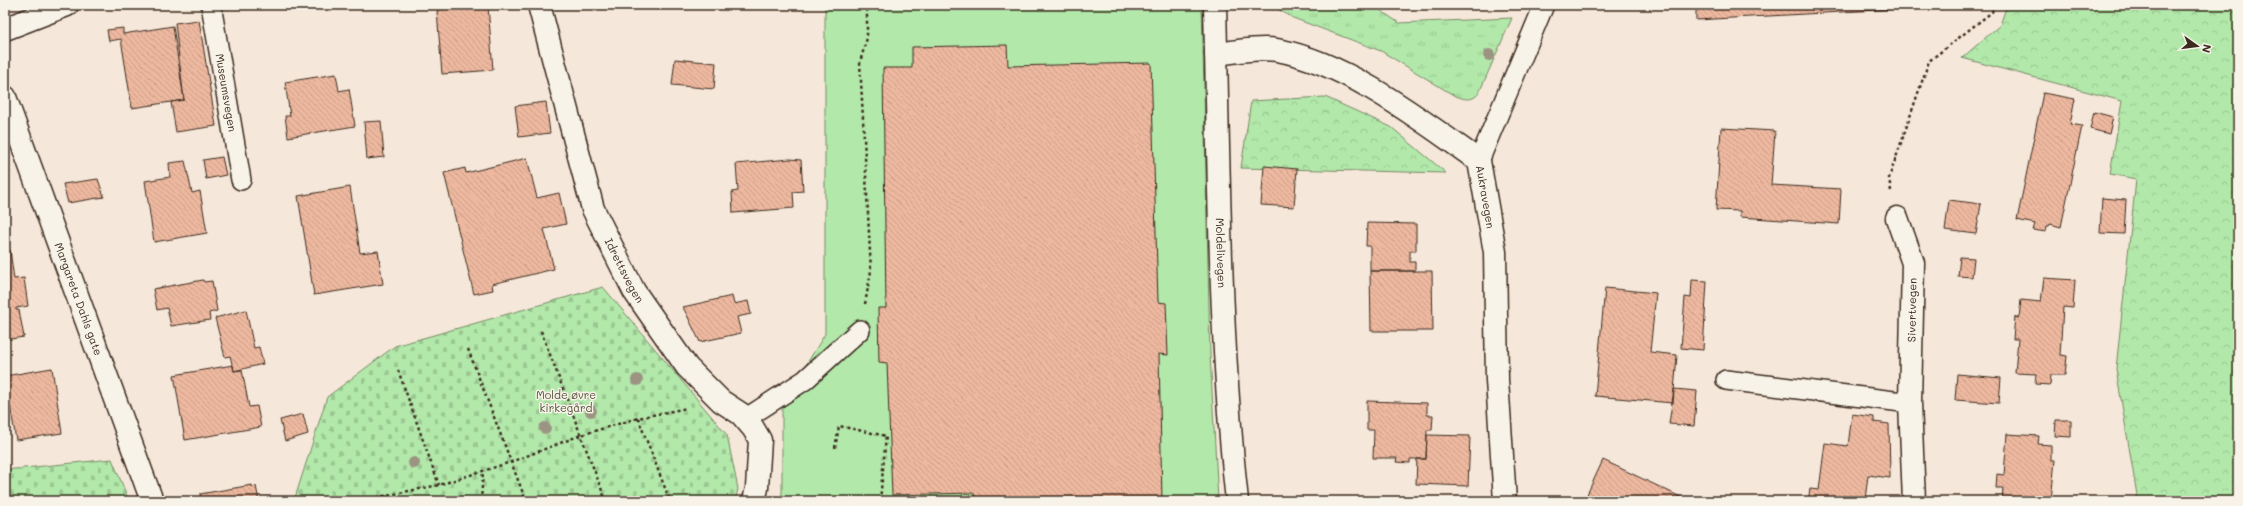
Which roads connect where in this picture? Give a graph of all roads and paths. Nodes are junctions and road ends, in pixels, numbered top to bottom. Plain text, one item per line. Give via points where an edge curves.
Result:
1 (67, 5) edge
2 (211, 5) edge
3 (539, 5) edge
4 (867, 5) edge
5 (1215, 5) edge
6 (1544, 5) edge
7 (1994, 5) edge
8 (5, 29) edge
9 (1216, 54) junction
10 (5, 97) edge
11 (1479, 161) junction
12 (240, 180) dead end
13 (1897, 218) joint
14 (860, 330) joint
15 (541, 331) dead end
16 (468, 349) dead end
17 (398, 370) dead end
18 (1726, 380) dead end
19 (720, 401) junction
20 (1910, 404) junction
21 (638, 418) junction
22 (745, 419) junction
23 (580, 435) junction
24 (835, 448) dead end
25 (511, 462) junction
26 (483, 471) junction
27 (439, 485) junction
28 (152, 501) edge
29 (359, 501) edge
30 (481, 501) edge
31 (526, 501) edge
32 (606, 501) edge
33 (670, 501) edge
34 (754, 501) edge
35 (880, 501) edge
36 (1237, 501) edge
37 (1504, 501) edge
38 (1914, 501) edge

1 - 8 street
2 - 12 lane, Museumsvegen
3 - 19 street, Idrettsvegen via 593,209 634,291 688,366
4 - 14 path via 867,38 860,62 871,271
5 - 9 street, Moldelivegen
6 - 11 lane
7 - 13 path via 1992,12 1929,61 1889,178
9 - 11 street, Aukravegen via 1276,50 1324,64 1399,104
9 - 36 street, Moldelivegen via 1224,350 1228,422
10 - 28 street, Margareta Dahls gate
11 - 37 street, Aukravegen via 1495,252
13 - 20 street, Sivertvegen via 1913,263
14 - 22 lane via 805,380
15 - 23 path
16 - 25 path
17 - 27 path
18 - 20 lane
19 - 21 path
19 - 22 street, Idrettsvegen
20 - 38 street, Sivertvegen
21 - 23 path
21 - 33 path
22 - 34 street, Idrettsvegen via 760,440
23 - 25 path
23 - 32 path
24 - 35 path via 839,426 886,436
25 - 26 path
25 - 31 path
26 - 27 path
26 - 30 path
27 - 29 path

